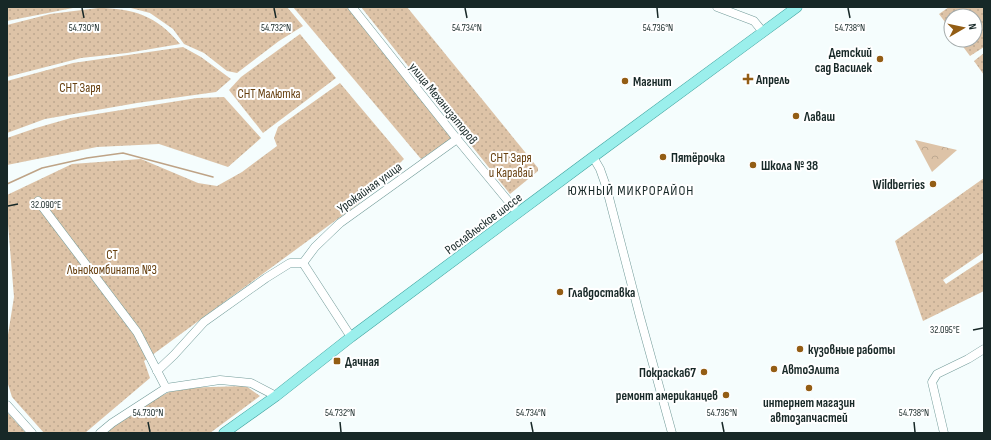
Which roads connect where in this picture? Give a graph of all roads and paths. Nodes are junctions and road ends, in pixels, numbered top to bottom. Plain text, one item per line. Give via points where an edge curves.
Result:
1 (352, 7) edge
2 (717, 7) edge
3 (797, 7) edge
4 (763, 32) junction
5 (457, 139) junction
6 (593, 157) junction
7 (38, 201) dead end
8 (518, 213) junction
9 (303, 263) junction
10 (351, 338) junction
11 (984, 349) edge
12 (157, 371) junction
13 (166, 388) junction
14 (276, 396) junction
15 (7, 405) edge
16 (32, 433) edge
17 (100, 433) edge
18 (224, 433) edge
19 (672, 433) edge
20 (944, 433) edge

1 - 5 street, улица Механизаторов
2 - 4 street via 754,21
3 - 4 main road, Рославльское шоссе
4 - 6 main road, Рославльское шоссе
5 - 8 street, улица Механизаторов
5 - 9 street, Урожайная улица via 340,223 315,246
6 - 8 main road, Рославльское шоссе
6 - 19 street via 606,186
7 - 12 street via 137,332
8 - 10 main road, Рославльское шоссе
9 - 10 street
9 - 12 street via 290,263 204,322
10 - 14 main road, Рославльское шоссе
11 - 20 street via 937,374 932,382
12 - 13 street
13 - 14 street via 220,380 251,382
13 - 17 street
14 - 18 main road, Рославльское шоссе
15 - 16 street

